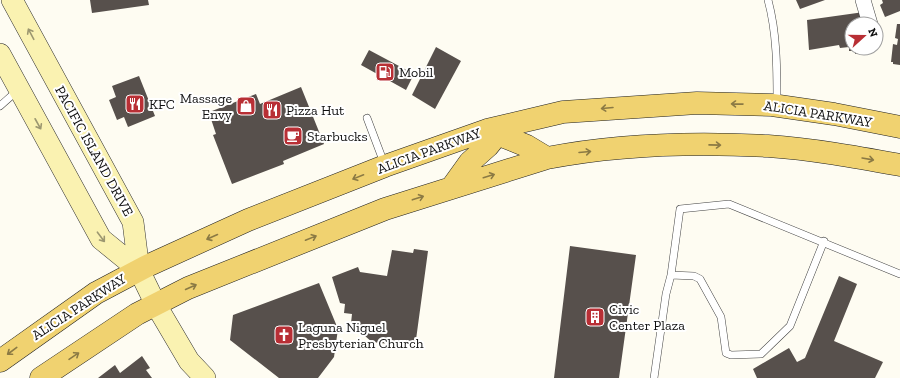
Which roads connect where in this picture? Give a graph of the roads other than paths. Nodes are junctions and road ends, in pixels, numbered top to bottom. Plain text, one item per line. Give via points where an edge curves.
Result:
1 (12, 0) edge
2 (768, 0) edge
3 (863, 0) edge
4 (868, 16) edge
5 (0, 54) edge
6 (19, 90) junction
7 (777, 105) junction
8 (0, 106) edge
9 (367, 118) dead end
10 (900, 127) edge
11 (496, 130) junction
12 (547, 158) junction
13 (900, 165) edge
14 (385, 166) junction
15 (452, 187) junction
16 (824, 241) junction
17 (139, 270) junction
18 (900, 274) edge
19 (671, 275) junction
20 (156, 305) junction
21 (0, 361) edge
22 (41, 378) edge
23 (205, 378) edge
24 (654, 378) edge

17 -> 1 main road, PACIFIC ISLAND DRIVE via 133,222
2 - 7 lane via 775,45
3 - 4 street
5 - 6 main road
6 - 8 lane
6 -> 17 main road via 101,238
7 - 10 main road, ALICIA PARKWAY
7 -> 11 main road, ALICIA PARKWAY via 696,103 620,107 564,112
9 - 14 lane
11 - 12 main road
11 - 14 main road, ALICIA PARKWAY
11 - 15 main road
12 -> 13 main road via 624,148 705,144 769,146
15 -> 12 main road
14 -> 17 main road, ALICIA PARKWAY via 248,220
20 -> 15 main road via 188,288 370,215
16 - 18 lane
16 - 19 lane via 730,204 684,208 679,212
16 - 19 lane via 790,326 761,354 726,353 721,317 700,279 694,276
17 - 20 main road
17 -> 21 main road, ALICIA PARKWAY via 96,293
19 - 24 lane
22 -> 20 main road via 137,314
20 - 23 main road via 189,361

